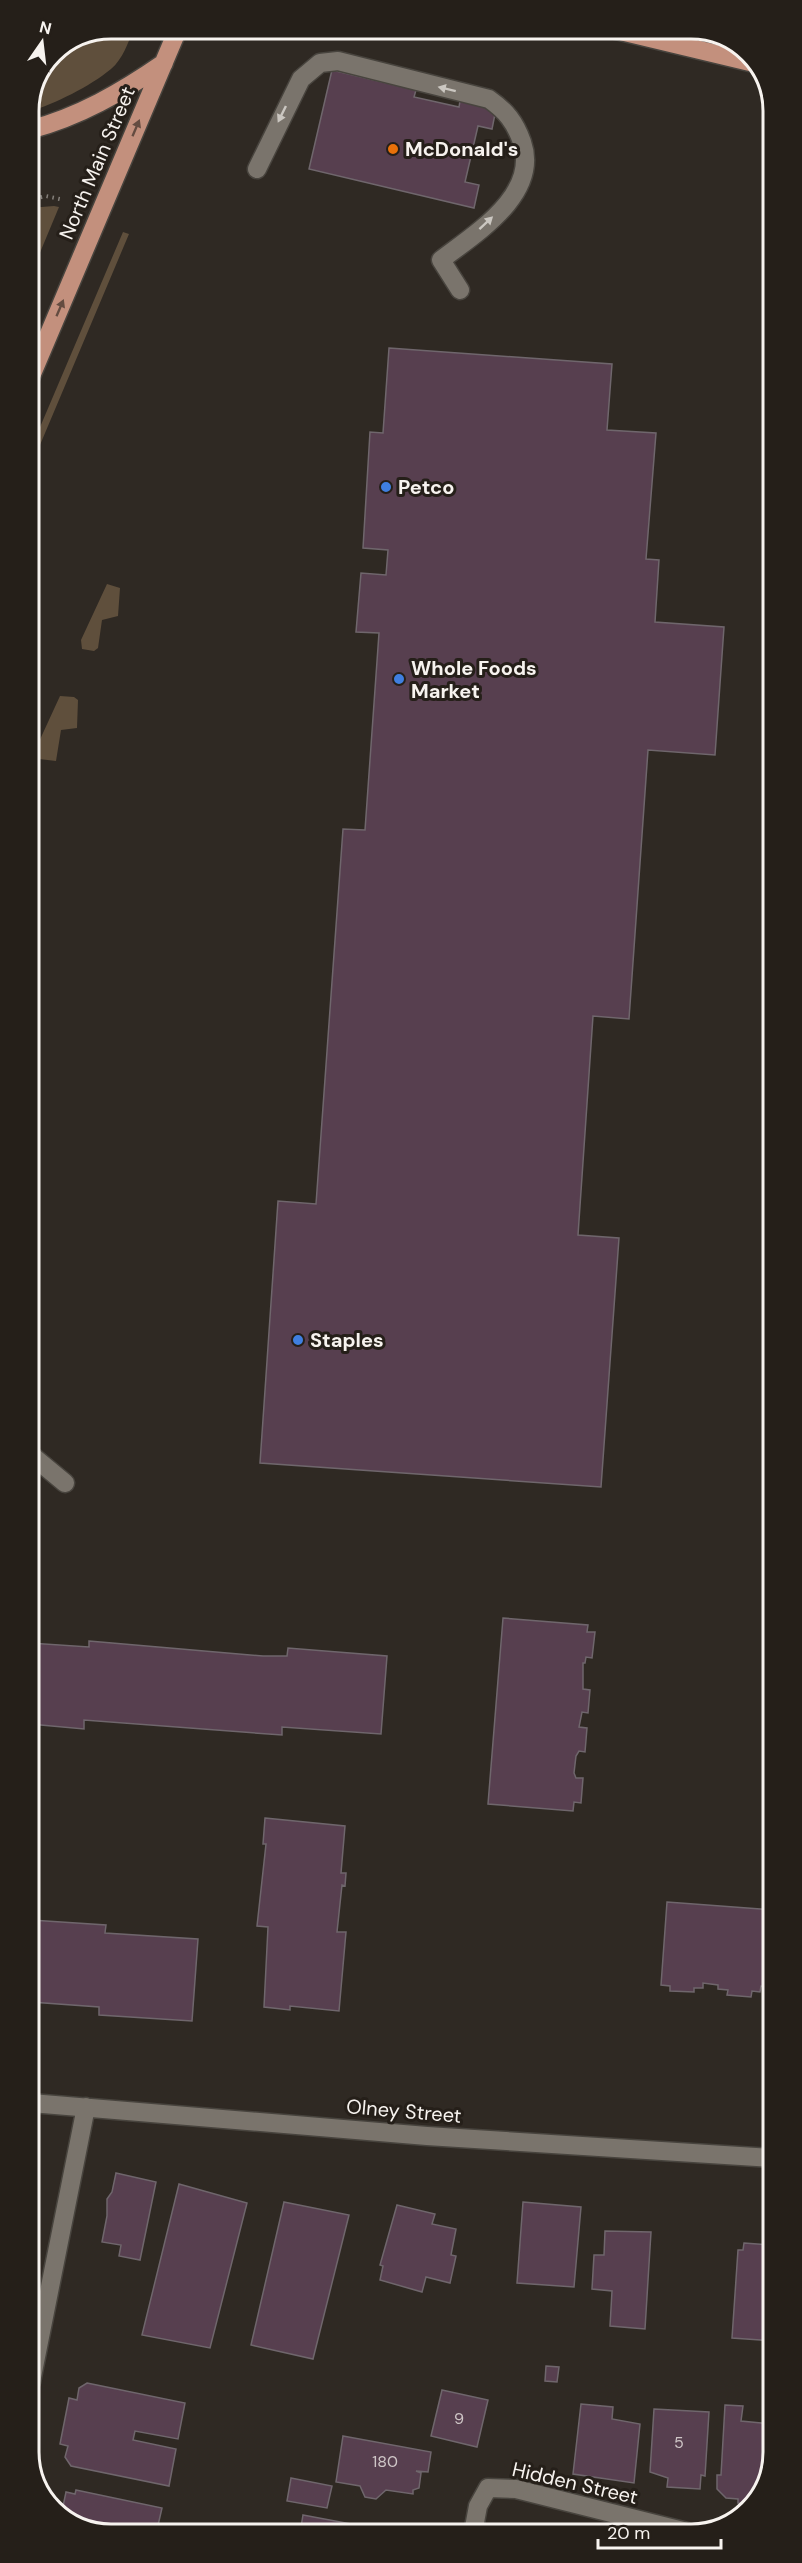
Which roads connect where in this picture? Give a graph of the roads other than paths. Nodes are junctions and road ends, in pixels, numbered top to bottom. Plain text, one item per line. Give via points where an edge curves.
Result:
1 (174, 39) edge
2 (654, 39) edge
3 (741, 60) edge
4 (164, 63) junction
5 (39, 127) edge
6 (257, 169) dead end
7 (460, 290) dead end
8 (39, 357) edge
9 (39, 1461) edge
10 (39, 1470) edge
11 (39, 2104) edge
12 (86, 2108) junction
13 (763, 2157) edge
14 (39, 2342) edge
15 (475, 2524) edge
16 (655, 2524) edge

1 - 4 main road, North Main Street
2 - 3 main road
4 - 5 main road via 96,105
8 -> 4 main road, North Main Street
7 -> 6 street via 441,260 485,225 518,191 527,158 516,125 489,99 338,61 320,63 301,79
9 - 10 street via 65,1483
11 - 12 street, Olney Street
12 - 13 street, Olney Street via 427,2136
12 - 14 street
15 - 16 street, Hidden Street via 478,2506 488,2488 516,2489

